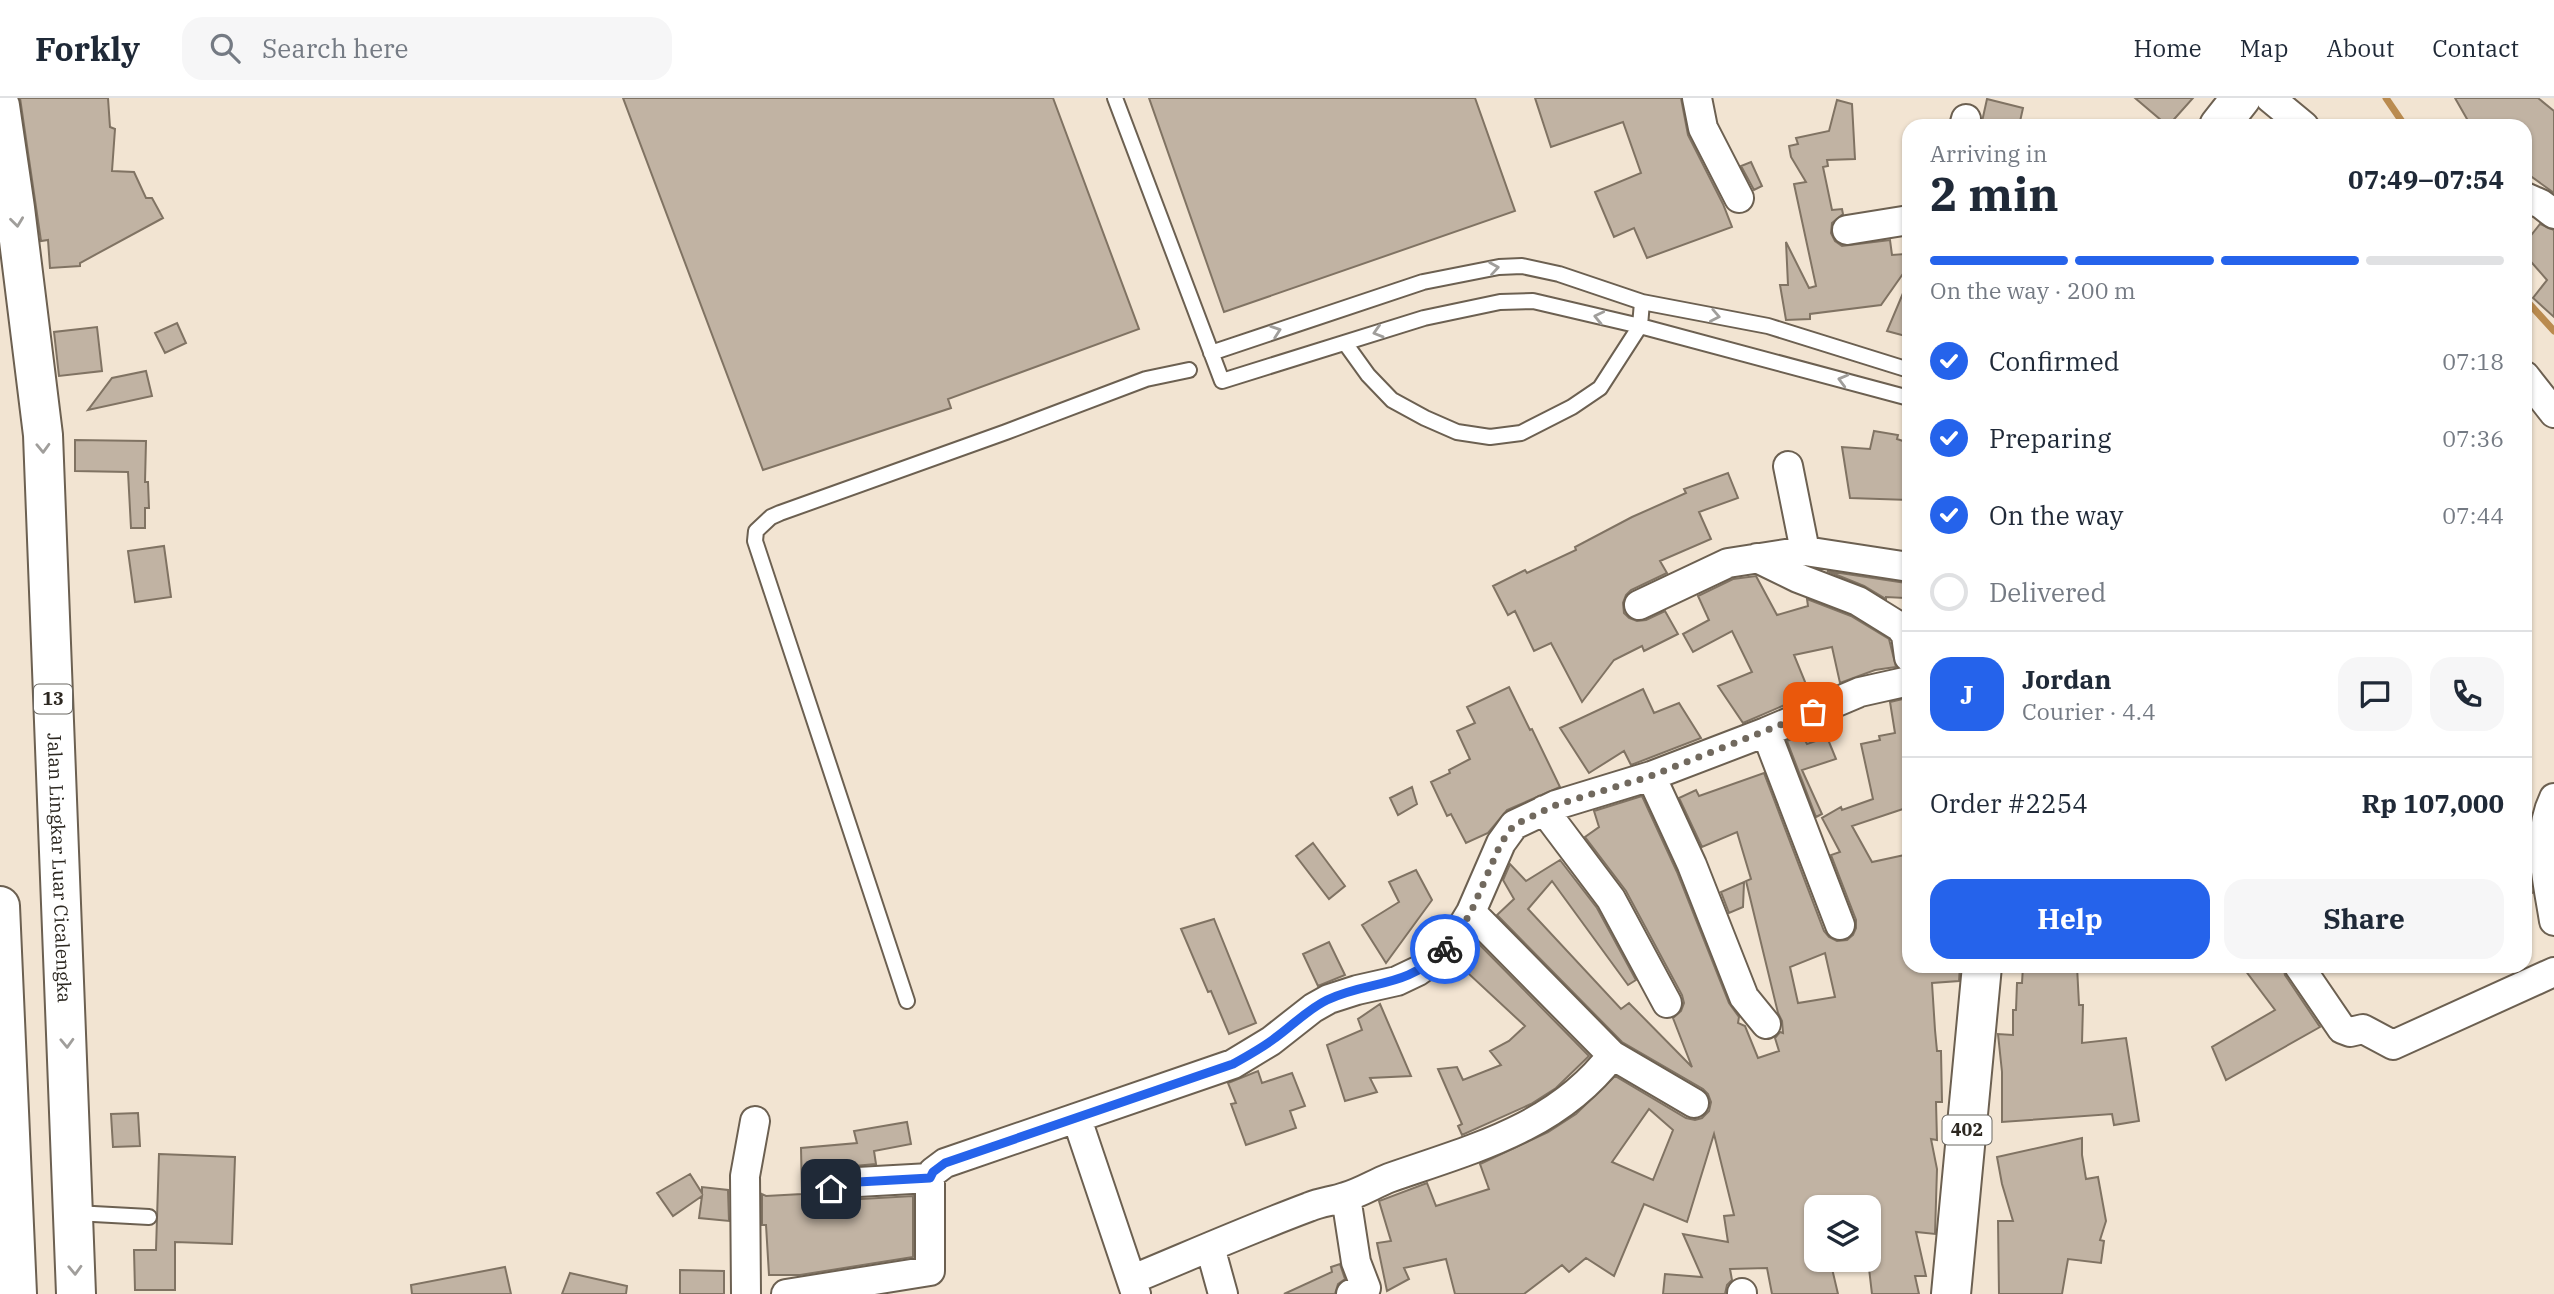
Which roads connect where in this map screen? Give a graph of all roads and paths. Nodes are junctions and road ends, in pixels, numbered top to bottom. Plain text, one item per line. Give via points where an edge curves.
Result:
1 (1115, 98) edge
2 (1697, 98) edge
3 (2241, 98) edge
4 (2270, 98) edge
5 (0, 106) edge
6 (2224, 119) edge
7 (2296, 119) edge
8 (1739, 198) dead end
9 (2532, 200) edge
10 (2554, 214) edge
11 (1902, 221) edge
12 (1847, 230) dead end
13 (1642, 302) junction
14 (1640, 326) junction
15 (1345, 342) junction
16 (1211, 353) junction
17 (1902, 368) edge
18 (1189, 370) dead end
19 (2532, 385) edge
20 (1902, 396) edge
21 (2554, 412) edge
22 (1788, 466) dead end
23 (1805, 551) junction
24 (1757, 558) junction
25 (1902, 566) edge
26 (1639, 605) dead end
27 (1902, 630) edge
28 (1902, 683) edge
29 (1766, 732) junction
30 (1651, 776) junction
31 (2554, 798) edge
32 (1544, 810) junction
33 (0, 906) edge
34 (1471, 912) junction
35 (2554, 921) edge
36 (1840, 925) dead end
37 (2554, 972) edge
38 (1981, 973) edge
39 (2304, 973) edge
40 (907, 1001) dead end
41 (1667, 1003) dead end
42 (1766, 1024) dead end
43 (1612, 1055) junction
44 (1694, 1103) dead end
45 (1077, 1119) junction
46 (755, 1121) dead end
47 (930, 1178) junction
48 (831, 1189) dead end
49 (1346, 1197) junction
50 (74, 1213) junction
51 (149, 1217) dead end
52 (1210, 1247) junction
53 (932, 1283) edge
54 (1134, 1286) edge
55 (17, 1294) edge
56 (76, 1294) edge
57 (746, 1294) edge
58 (786, 1294) edge
59 (1223, 1294) edge
60 (1350, 1294) edge
61 (1951, 1294) edge

1 - 16 lane
2 - 8 street via 1703,128
3 - 6 main road
4 - 7 street
5 -> 50 main road, Jalan Lingkar Luar Cicalengka / 13 via 43,435
9 - 10 street
11 - 12 street
13 - 14 lane
16 -> 13 lane via 1423,282 1499,267 1522,266 1559,274
13 -> 17 lane via 1768,326
14 -> 15 lane via 1533,301 1500,302
14 - 15 lane via 1600,388 1521,433 1490,437 1457,432 1392,400
20 -> 14 lane
15 - 16 lane via 1222,381
18 - 40 lane via 1146,379 780,513 756,531 755,541
19 - 21 street
22 - 23 street
23 - 24 street
23 - 25 street
24 - 26 street via 1728,563
24 - 27 street via 1857,601
28 - 29 street via 1860,692
29 - 30 street
29 - 36 street
30 - 32 street
30 - 42 street via 1744,997
31 - 35 street via 2544,826 2543,851
32 - 34 street via 1507,831
32 - 41 street via 1611,900
33 - 55 main road
34 - 43 street
34 - 45 street via 1454,940 1418,971 1329,999 1233,1064
37 - 39 street via 2393,1045 2363,1029 2350,1032 2342,1028
38 - 61 main road, 402
43 - 44 street
43 - 49 street via 1594,1079 1530,1125
45 - 47 street via 945,1163
45 - 54 street
46 - 57 street via 745,1176
47 - 48 street via 858,1182
47 - 53 street
49 - 52 street via 1312,1205
49 - 60 street via 1356,1262 1366,1288
50 - 51 lane
50 -> 56 main road, Jalan Lingkar Luar Cicalengka / 13
52 - 54 street
52 - 59 street
53 - 58 street

